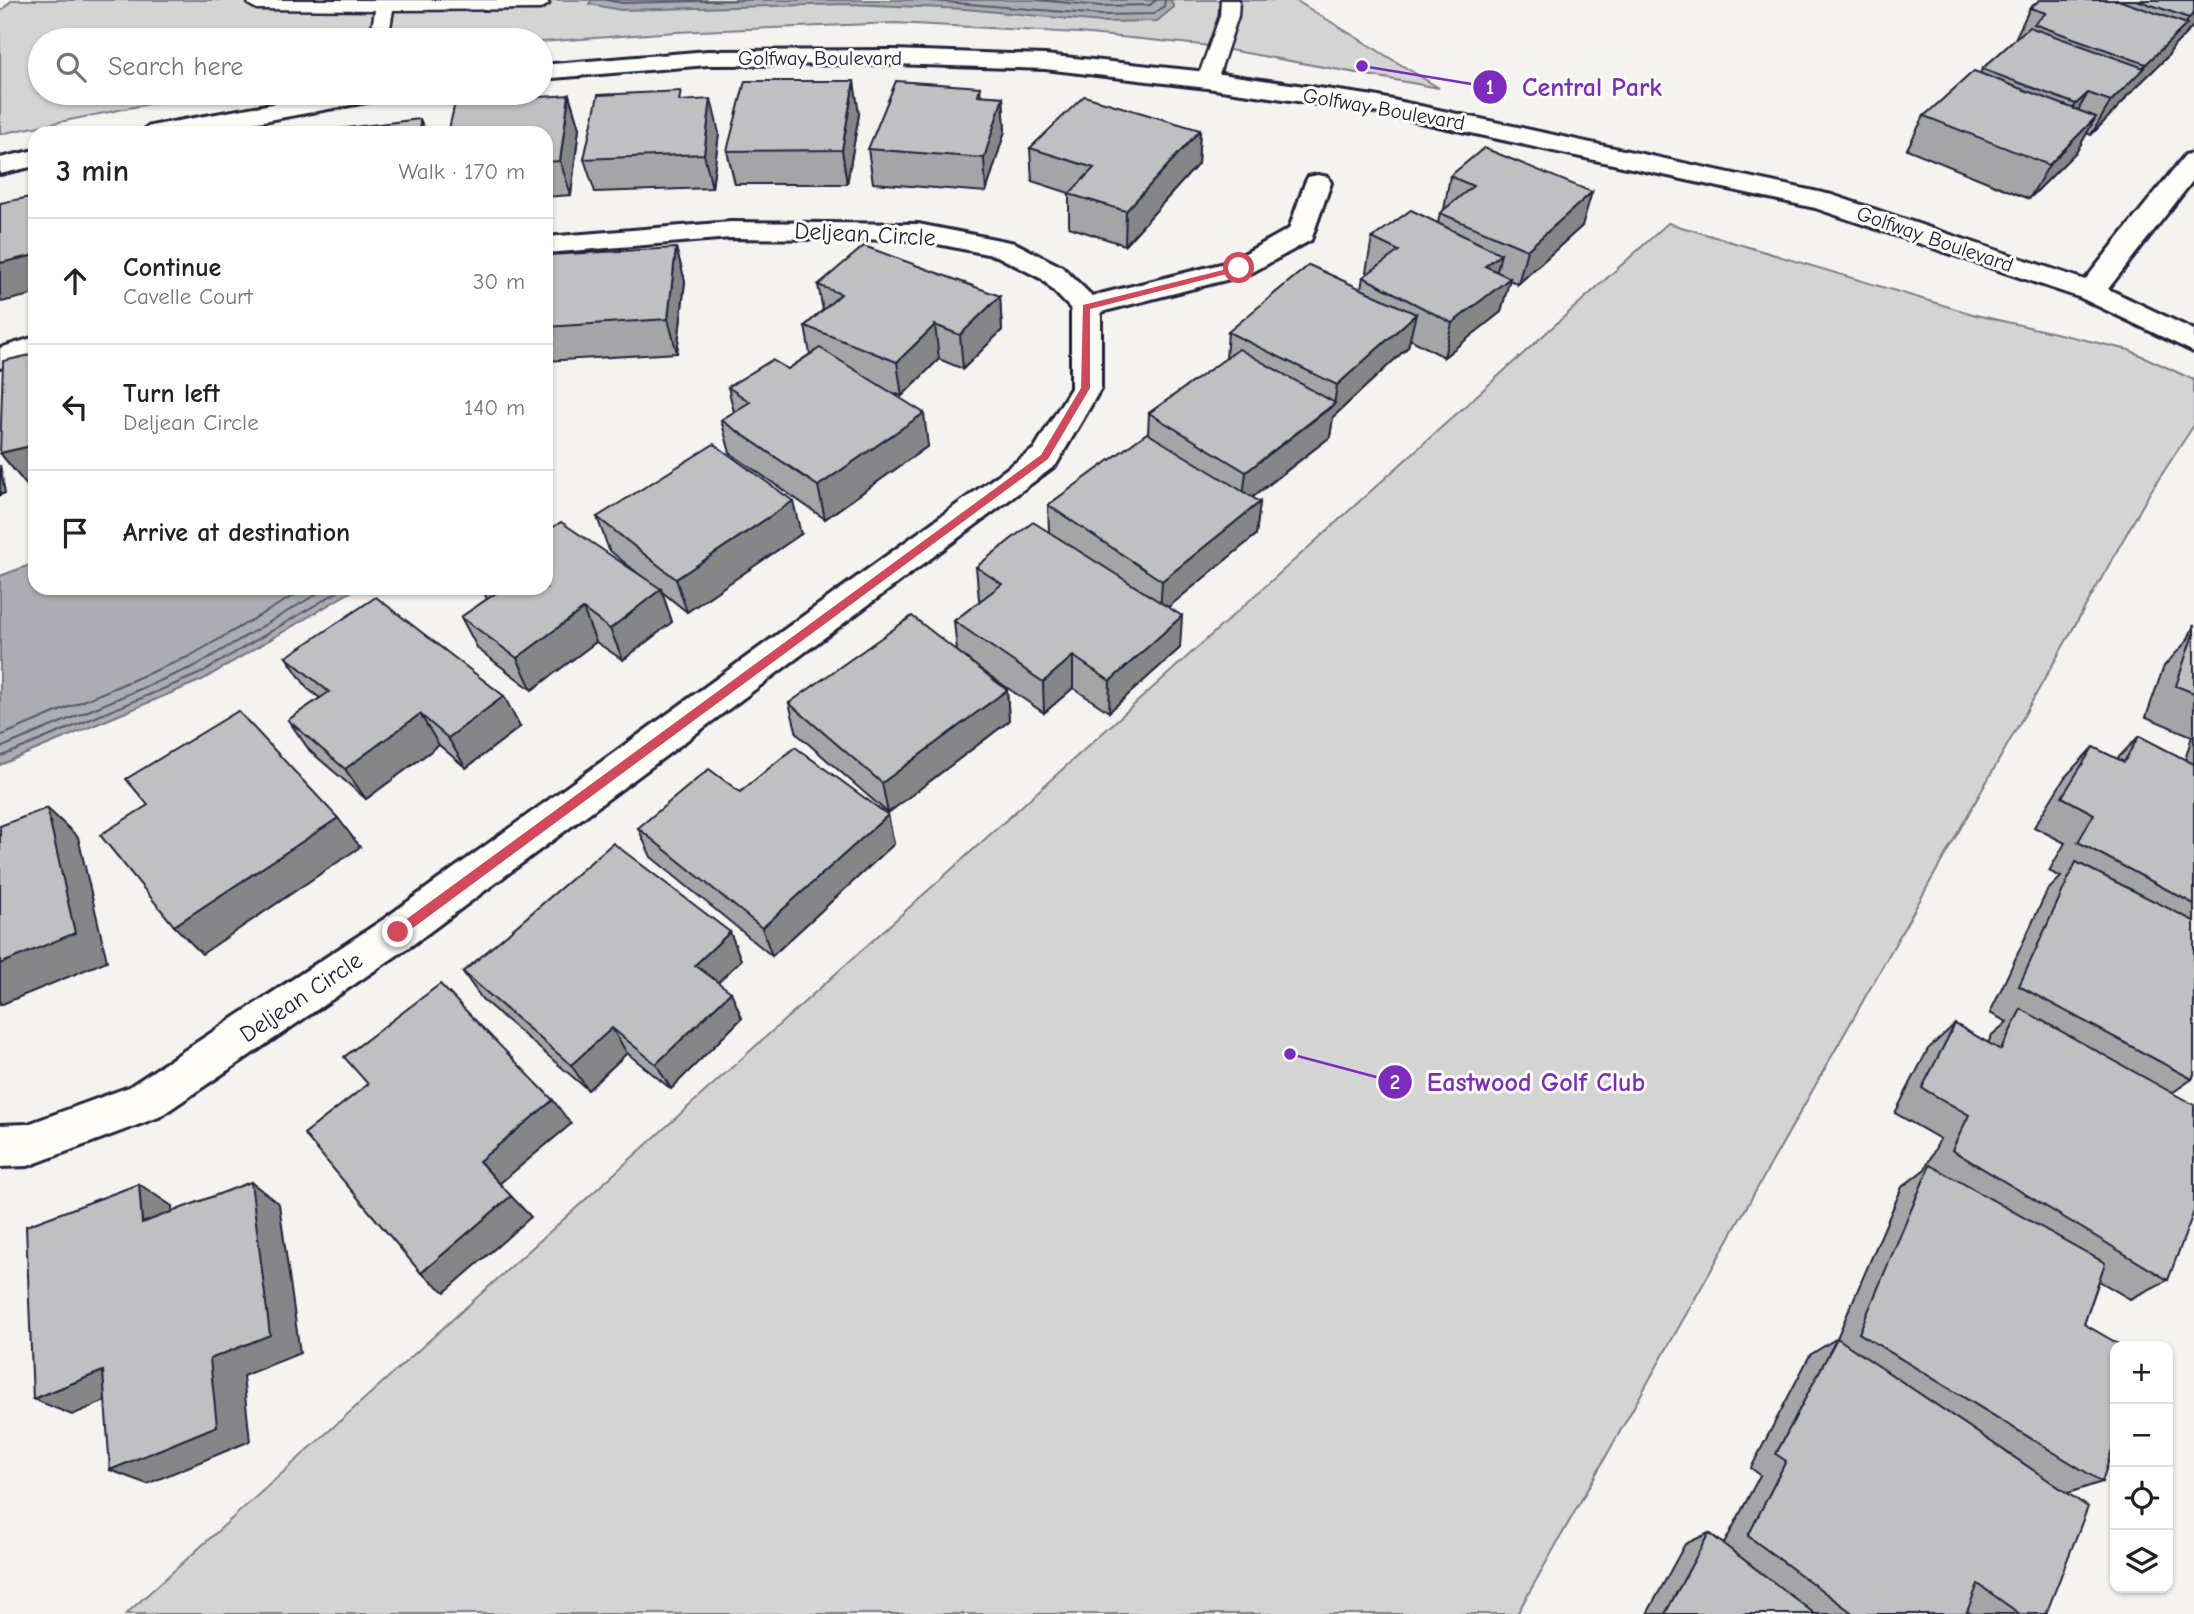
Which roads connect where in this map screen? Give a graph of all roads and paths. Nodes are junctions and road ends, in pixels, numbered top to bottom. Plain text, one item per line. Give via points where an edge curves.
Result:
1 (1230, 0) edge
2 (257, 5) dead end
3 (385, 5) junction
4 (540, 5) dead end
5 (381, 28) edge
6 (553, 71) edge
7 (1208, 79) junction
8 (307, 105) edge
9 (194, 126) edge
10 (28, 160) edge
11 (2194, 161) edge
12 (0, 166) edge
13 (1318, 183) dead end
14 (553, 245) edge
15 (2091, 292) junction
16 (1086, 307) junction
17 (2194, 342) edge
18 (28, 349) edge
19 (0, 358) edge
20 (0, 1146) edge

1 - 7 lane
2 - 3 lane
3 - 4 lane
3 - 5 lane
6 - 7 street, Golfway Boulevard via 708,58 892,57 1045,62
7 - 15 street, Golfway Boulevard via 1374,103 1822,201
8 - 9 street
10 - 12 street
11 - 15 street
13 - 16 street via 1301,234 1239,268
14 - 16 street, Deljean Circle via 731,230 918,232 1005,249 1052,273
15 - 17 street, Golfway Boulevard
16 - 20 street, Deljean Circle via 1086,388 1045,457 398,932 143,1102 28,1145
18 - 19 street

